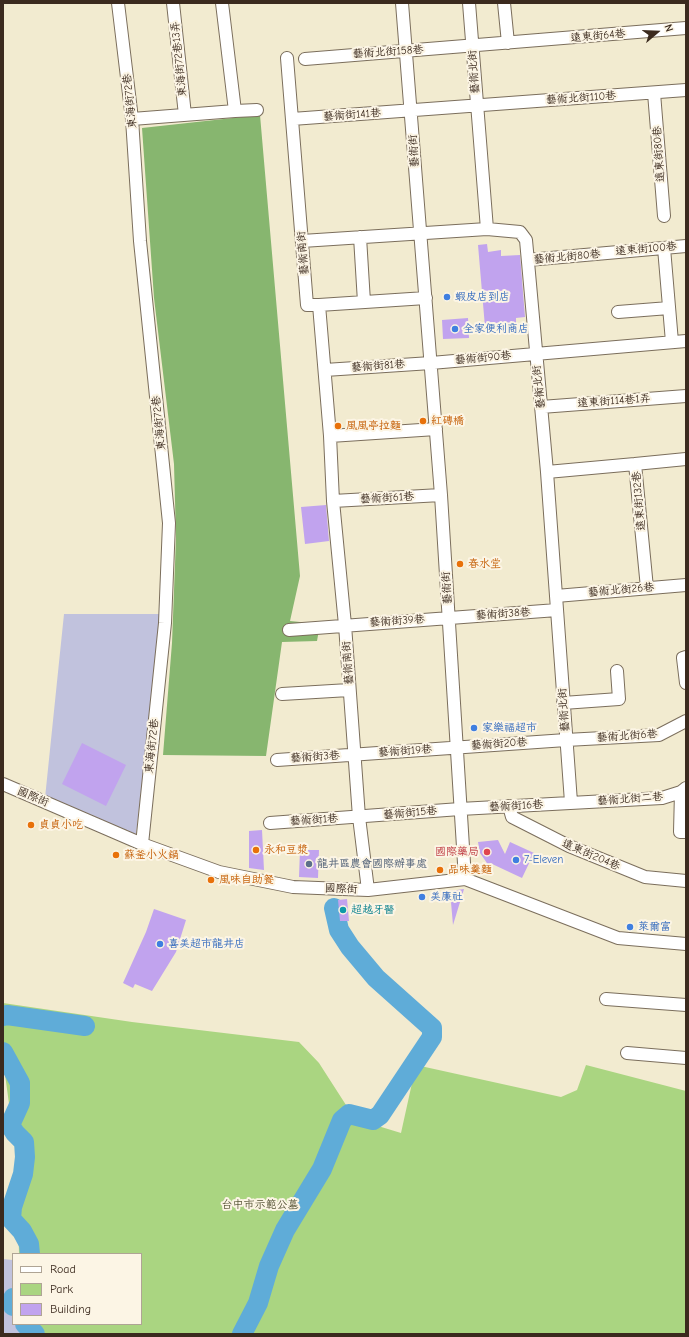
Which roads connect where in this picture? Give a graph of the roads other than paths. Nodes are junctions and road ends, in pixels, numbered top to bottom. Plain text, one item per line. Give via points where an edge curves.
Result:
1 (118, 3) edge
2 (173, 3) edge
3 (222, 3) edge
4 (402, 3) edge
5 (469, 3) edge
6 (504, 3) edge
7 (686, 28) edge
8 (508, 43) junction
9 (472, 46) junction
10 (406, 50) junction
11 (287, 58) dead end
12 (305, 59) dead end
13 (686, 90) edge
14 (654, 93) junction
15 (476, 106) junction
16 (257, 110) dead end
17 (234, 112) junction
18 (411, 112) junction
19 (185, 115) junction
20 (132, 119) junction
21 (292, 119) junction
22 (664, 216) dead end
23 (487, 229) junction
24 (420, 233) junction
25 (360, 237) junction
26 (302, 241) junction
27 (686, 246) edge
28 (664, 248) junction
29 (606, 253) joint
30 (528, 260) junction
31 (426, 298) junction
32 (364, 302) junction
33 (318, 305) junction
34 (669, 308) junction
35 (618, 312) dead end
36 (686, 341) edge
37 (672, 342) junction
38 (536, 354) junction
39 (431, 363) junction
40 (325, 370) junction
41 (686, 396) edge
42 (541, 407) junction
43 (436, 429) junction
44 (330, 436) junction
45 (686, 459) edge
46 (635, 464) junction
47 (547, 472) junction
48 (441, 495) junction
49 (333, 501) junction
50 (686, 585) edge
51 (647, 588) junction
52 (556, 596) junction
53 (557, 610) junction
54 (449, 618) junction
55 (345, 625) junction
56 (290, 630) dead end
57 (686, 657) edge
58 (617, 671) dead end
59 (686, 683) edge
60 (349, 690) junction
61 (282, 694) dead end
62 (563, 703) junction
63 (686, 721) edge
64 (566, 740) junction
65 (457, 747) junction
66 (353, 754) junction
67 (277, 760) dead end
68 (3, 784) edge
69 (683, 790) edge
70 (571, 802) junction
71 (509, 806) junction
72 (460, 809) junction
73 (358, 817) junction
74 (270, 824) dead end
75 (686, 832) edge
76 (142, 844) junction
77 (465, 879) junction
78 (686, 881) edge
79 (368, 890) junction
80 (686, 944) edge
81 (606, 1000) dead end
82 (686, 1005) edge
83 (626, 1053) dead end
84 (686, 1058) edge

1 - 20 street, 東海街72巷
2 - 19 street, 東海街72巷13弄
3 - 17 street
4 - 10 street, 藝術街
5 - 9 street, 藝術北街
6 - 8 street
7 - 8 street, 遠東街64巷
8 - 9 street, 藝術北街158巷
9 - 10 street, 藝術北街158巷
9 - 15 street, 藝術北街
10 - 12 street, 藝術北街158巷
10 - 18 street, 藝術街
11 - 21 street, 藝術南街
13 - 14 street, 藝術北街110巷
14 - 15 street, 藝術北街110巷
14 - 22 street, 遠東街80巷
15 - 18 street, 藝術北街110巷
15 - 23 street, 藝術北街
16 - 17 street
17 - 19 street
18 - 21 street, 藝術街141巷
18 - 24 street, 藝術街
19 - 20 street
20 - 76 street, 東海街72巷 via 140,241 169,523 165,623
21 - 26 street, 藝術南街
23 - 24 street
23 - 30 street, 藝術北街 via 520,232 526,240
24 - 25 street
24 - 31 street, 藝術街
25 - 26 street
25 - 32 street
26 - 33 street, 藝術南街 via 307,305
27 - 28 street, 遠東街100巷
28 - 29 street, 遠東街100巷
28 - 34 street
29 - 30 street, 藝術北街80巷
30 - 38 street, 藝術北街
31 - 32 street
31 - 39 street, 藝術街
32 - 33 street
33 - 40 street, 藝術南街
34 - 35 street
34 - 37 street
36 - 37 street, 藝術街90巷
37 - 38 street, 藝術街90巷
38 - 39 street, 藝術街90巷
38 - 42 street, 藝術北街
39 - 40 street, 藝術街81巷
39 - 43 street, 藝術街
40 - 44 street, 藝術南街
41 - 42 street, 遠東街114巷1弄
42 - 47 street, 藝術北街
43 - 44 street
43 - 48 street, 藝術街
44 - 49 street, 藝術南街
45 - 46 street, 遠東街132巷
46 - 47 street
46 - 51 street, 遠東街132巷
47 - 52 street, 藝術北街
48 - 49 street, 藝術街61巷
48 - 54 street, 藝術街
49 - 55 street, 藝術南街
50 - 51 street, 藝術北街26巷
51 - 52 street, 藝術北街26巷
52 - 53 street, 藝術北街
53 - 54 street, 藝術街38巷
53 - 62 street, 藝術北街
54 - 55 street, 藝術街39巷
54 - 65 street, 藝術街
55 - 56 street, 藝術街39巷
55 - 60 street, 藝術南街
57 - 59 street via 683,658
58 - 62 street via 619,699
60 - 61 street
60 - 66 street, 藝術南街
62 - 64 street, 藝術北街
63 - 64 street, 藝術北街6巷 via 659,735
64 - 65 street, 藝術街20巷
64 - 70 street, 藝術北街
65 - 66 street, 藝術街19巷
65 - 72 street, 藝術街
66 - 67 street, 藝術街3巷
66 - 73 street, 藝術南街
68 - 76 street, 國際街
69 - 70 street, 藝術北街二巷 via 662,798
69 - 75 street via 680,832
70 - 71 street, 藝術街16巷
71 - 72 street, 藝術街16巷
71 - 78 street, 遠東街204巷 via 512,817 569,846 644,877
72 - 73 street, 藝術街15巷
72 - 77 street, 藝術街
73 - 74 street, 藝術街1巷
73 - 79 street, 藝術南街
76 - 79 street, 國際街 via 219,872 293,887
77 - 79 street, 國際街
77 - 80 street, 國際街 via 618,938
81 - 82 street
83 - 84 street

